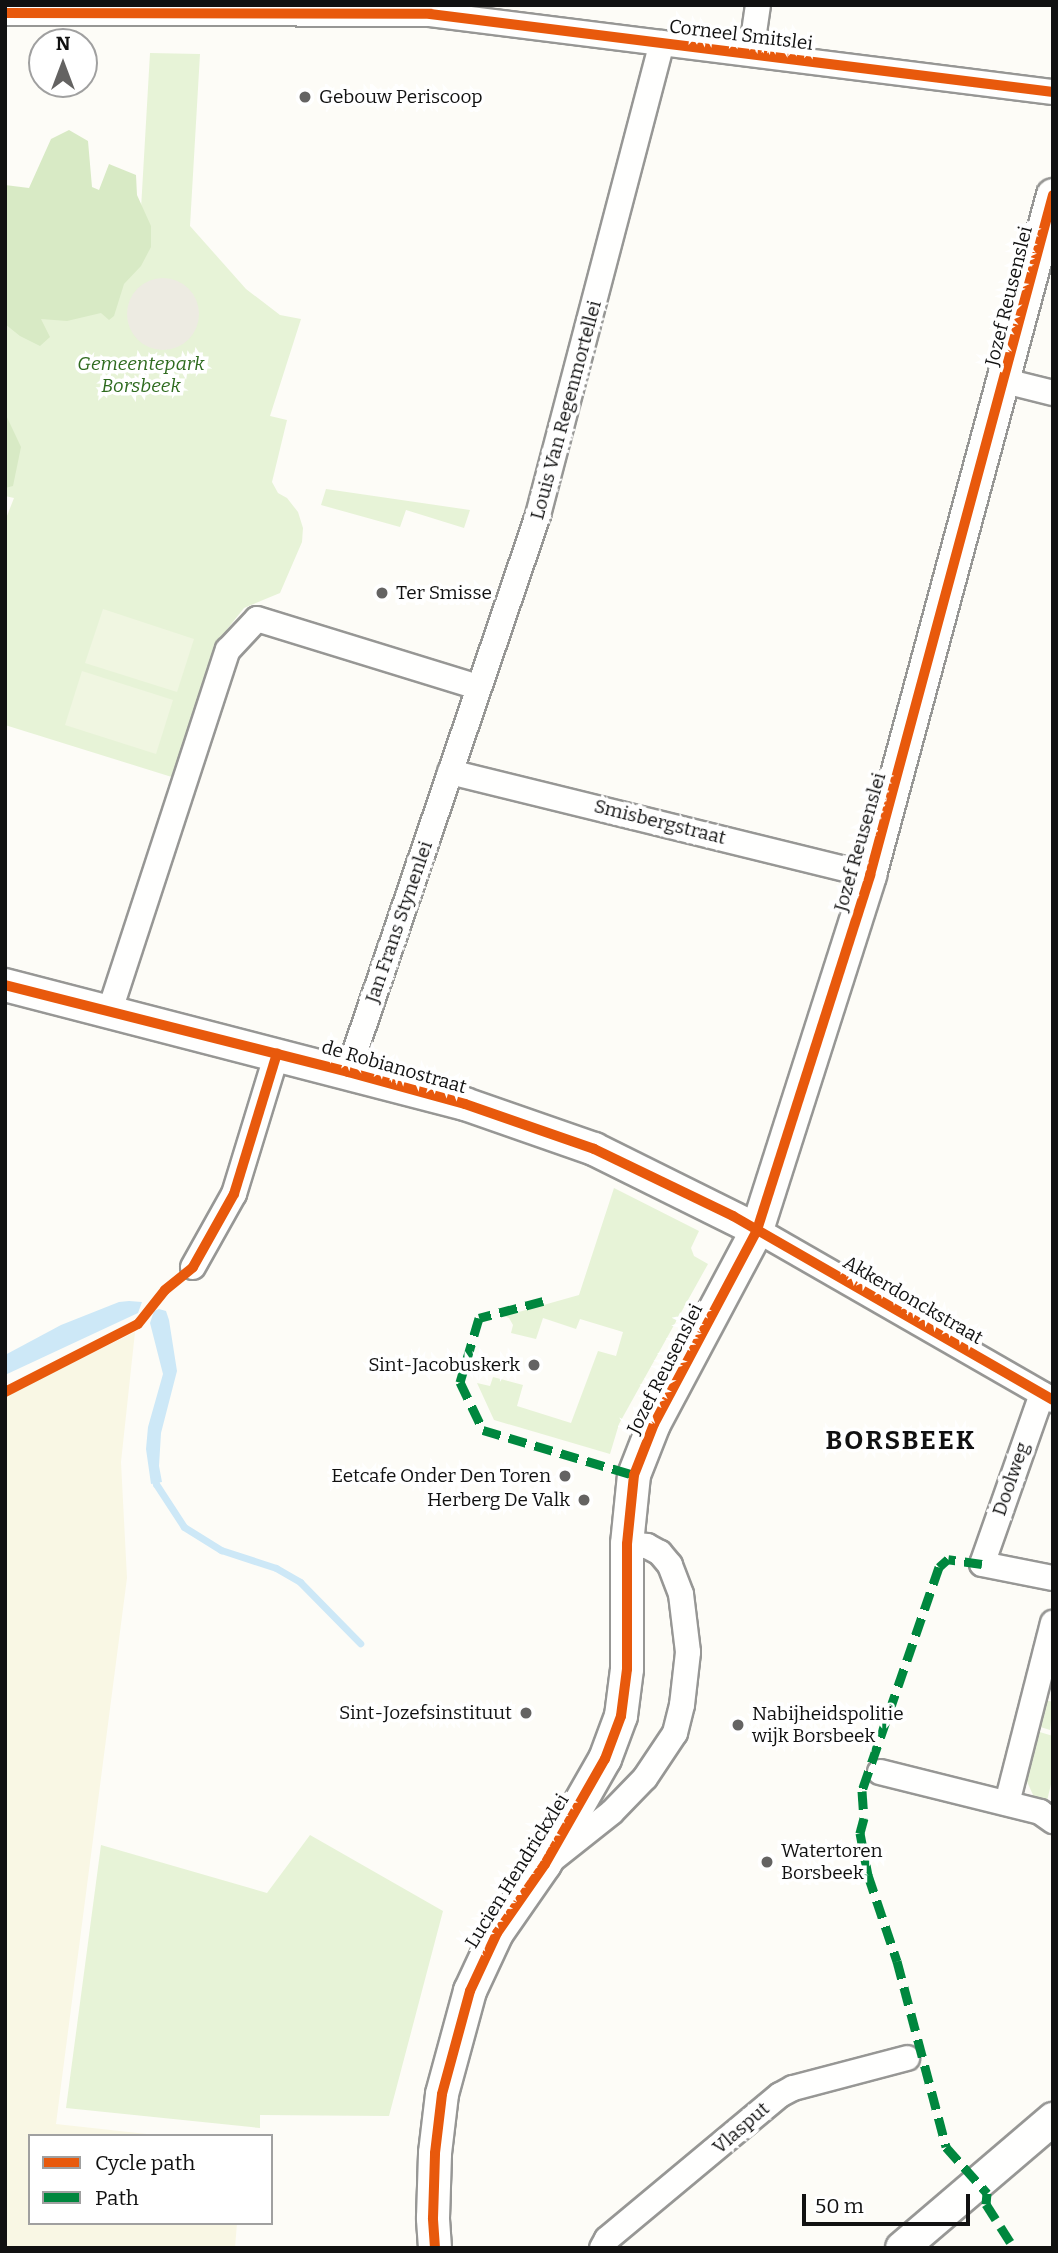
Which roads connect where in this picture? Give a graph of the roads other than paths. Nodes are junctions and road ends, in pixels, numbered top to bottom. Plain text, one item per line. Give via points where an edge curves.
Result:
1 (758, 5) edge
2 (5, 13) edge
3 (496, 13) edge
4 (662, 43) junction
5 (751, 53) junction
6 (1053, 92) edge
7 (1053, 195) edge
8 (1005, 381) junction
9 (1053, 393) edge
10 (478, 687) junction
11 (450, 772) junction
12 (870, 876) junction
13 (5, 985) edge
14 (110, 1010) junction
15 (277, 1053) junction
16 (348, 1072) junction
17 (757, 1230) junction
18 (193, 1266) dead end
19 (1047, 1397) edge
20 (634, 1475) joint
21 (627, 1544) junction
22 (1053, 1578) edge
23 (1053, 1623) edge
24 (880, 1772) dead end
25 (1007, 1804) junction
26 (1053, 1821) edge
27 (545, 1864) junction
28 (907, 2058) dead end
29 (1053, 2119) edge
30 (435, 2248) edge
31 (602, 2248) edge
32 (902, 2248) edge

1 - 5 street
2 - 3 street, Corneel Smitslei
3 - 4 street, Corneel Smitslei
4 - 5 street, Corneel Smitslei
4 - 10 street, Louis Van Regenmortellei via 538,516
5 - 6 street, Corneel Smitslei
7 - 8 street, Jozef Reusenslei
8 - 9 street
8 - 12 street, Jozef Reusenslei
10 - 11 street, Louis Van Regenmortellei
10 - 14 street via 257,619 228,650
11 - 12 street, Smisbergstraat
11 - 16 street, Jan Frans Stynenlei
12 - 17 street, Jozef Reusenslei
13 - 14 street, de Robianostraat
14 - 15 street, de Robianostraat
15 - 16 street, de Robianostraat
15 - 18 street via 234,1194
16 - 17 street, de Robianostraat via 465,1104 594,1149
17 - 19 street, Akkerdonckstraat
17 - 20 street, Jozef Reusenslei via 654,1424
19 - 22 street, Doolweg via 982,1564
20 - 21 street, Lucien Hendrickxlei
21 - 27 street, Lucien Hendrickxlei via 627,1669 621,1716 605,1759
21 - 27 street, Lucien Hendrickxlei via 660,1553 674,1575 684,1607 688,1652 675,1733 645,1778 612,1812
23 - 25 street
24 - 25 street
25 - 26 street via 1040,1812
27 - 30 street, Lucien Hendrickxlei via 483,1959 456,2040 436,2142
28 - 31 street, Vlasput via 780,2095 607,2239
29 - 32 street

